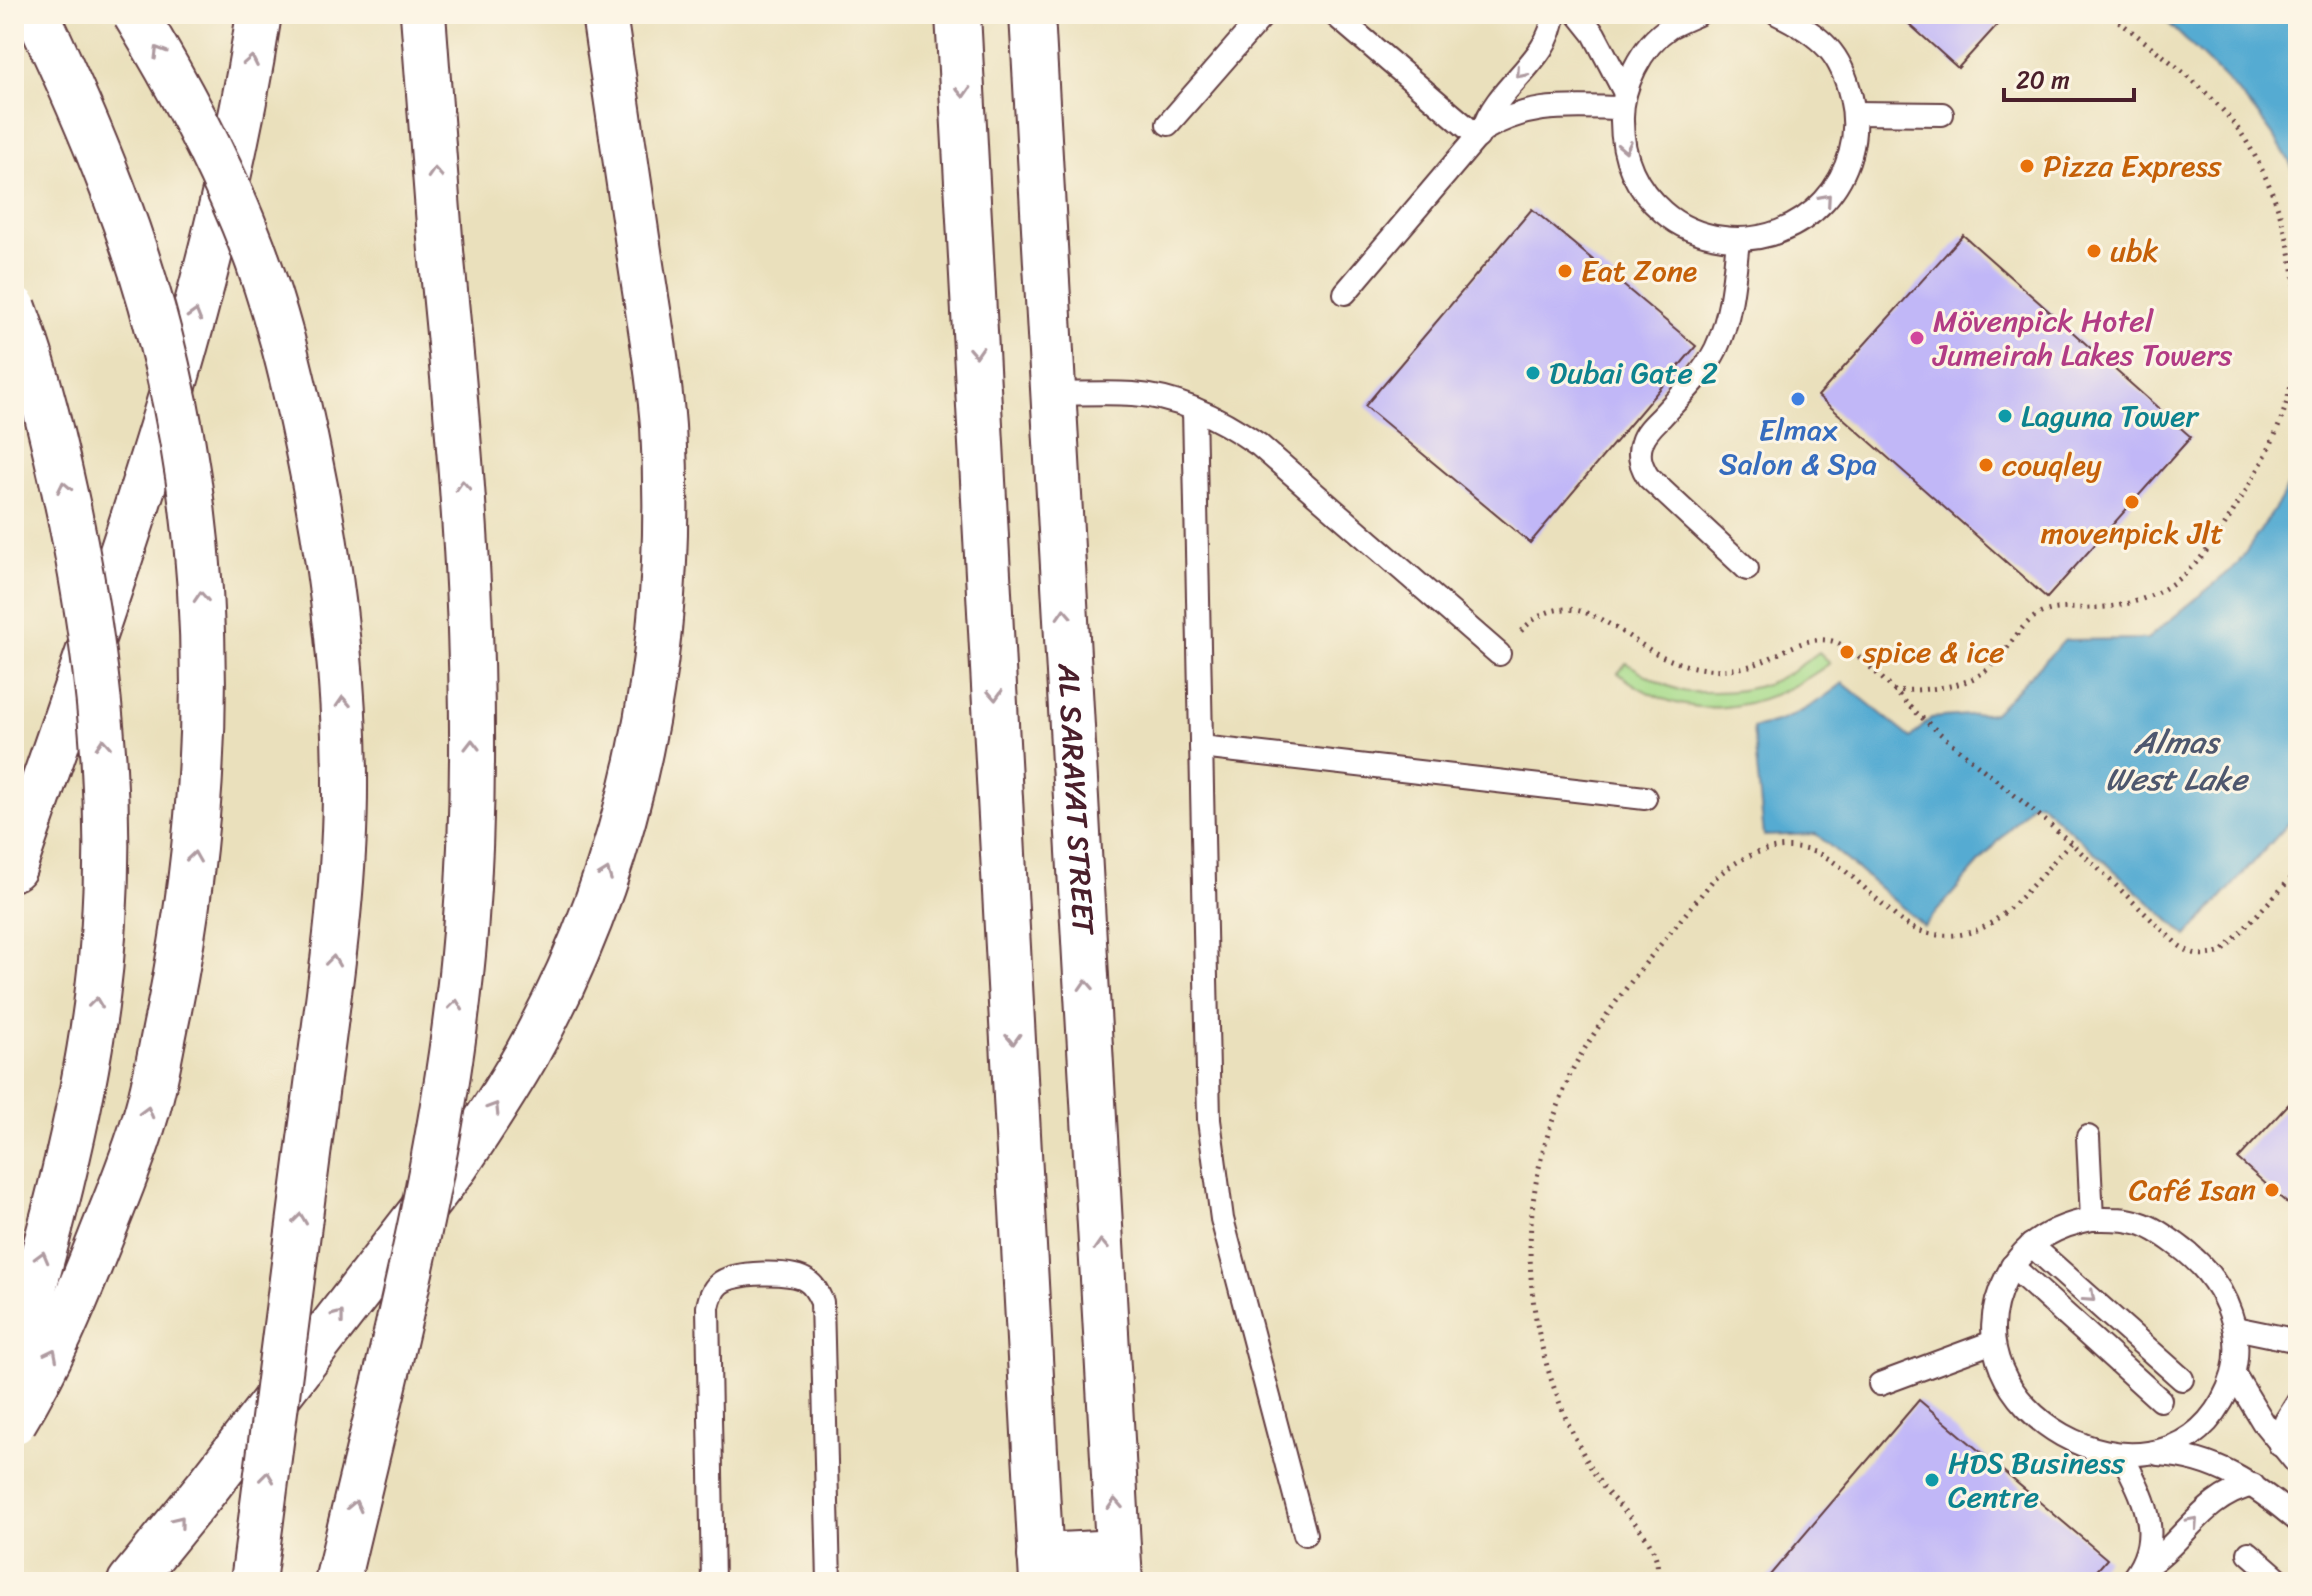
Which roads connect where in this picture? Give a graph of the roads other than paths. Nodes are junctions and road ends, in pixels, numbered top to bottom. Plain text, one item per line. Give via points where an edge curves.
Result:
1 (37, 14) edge
2 (135, 14) edge
3 (259, 14) edge
4 (423, 14) edge
5 (604, 14) edge
6 (958, 14) edge
7 (1032, 14) edge
8 (1264, 14) edge
9 (1334, 14) edge
10 (1554, 14) edge
11 (1578, 14) edge
12 (1698, 14) edge
13 (1778, 14) edge
14 (1623, 100) junction
15 (1855, 113) junction
16 (1942, 114) dead end
17 (1168, 124) dead end
18 (1481, 134) junction
19 (1738, 240) junction
20 (1345, 293) dead end
21 (14, 308) edge
22 (1052, 394) junction
23 (1194, 409) junction
24 (1747, 569) dead end
25 (1499, 654) road end
26 (1201, 747) junction
27 (1645, 798) dead end
28 (14, 868) edge
29 (2088, 1137) dead end
30 (2092, 1219) junction
31 (2031, 1245) junction
32 (2012, 1266) junction
33 (2235, 1328) junction
34 (2298, 1341) edge
35 (1993, 1342) junction
36 (14, 1359) edge
37 (2234, 1374) junction
38 (2182, 1379) dead end
39 (1880, 1384) dead end
40 (2160, 1400) dead end
41 (2298, 1402) edge
42 (14, 1422) edge
43 (2280, 1445) junction
44 (2148, 1453) junction
45 (2122, 1455) junction
46 (2298, 1465) edge
47 (2253, 1485) junction
48 (2298, 1521) edge
49 (1305, 1534) dead end
50 (2249, 1553) dead end
51 (1119, 1567) edge
52 (1041, 1569) edge
53 (2132, 1579) edge
54 (130, 1582) edge
55 (253, 1582) edge
56 (337, 1582) edge
57 (713, 1582) edge
58 (829, 1582) edge
59 (2282, 1582) edge

42 -> 1 main road, bridge via 70,1315 146,1118 187,910 204,705 192,500 167,365 116,195
55 -> 2 main road, bridge via 340,897 345,780 340,662 316,489 272,303 211,149
28 -> 3 main road via 155,454 200,295
56 -> 4 main road, bridge via 432,1173 451,1054 472,815 470,583
54 -> 5 main road via 456,1166 558,994 612,857 642,743 659,642 666,496 654,349
6 -> 52 main road
7 - 22 main road, AL SARAYAT STREET
8 - 17 lane
9 - 18 lane
10 -> 18 lane via 1547,38 1491,109
11 - 14 lane via 1594,34
12 - 14 lane via 1669,28 1641,57
13 - 15 lane via 1804,27 1830,50 1847,80
14 - 18 lane via 1540,108 1501,119
14 -> 19 lane via 1622,140 1631,172 1649,200 1674,222 1705,235
15 - 16 lane
19 -> 15 lane via 1800,223 1825,202 1843,176 1854,146
18 - 20 lane
19 - 24 lane via 1731,300 1715,351 1649,430 1639,453 1648,477
36 -> 21 main road, bridge via 83,1080 101,961 108,850 99,692 87,612 49,417
22 - 23 lane via 1134,394
51 -> 22 main road, AL SARAYAT STREET
23 - 25 lane via 1259,445
23 - 26 lane
26 - 27 lane
26 - 49 lane via 1209,1120 1222,1219
29 - 30 lane
30 - 31 lane via 2070,1223
30 - 33 lane via 2141,1224 2197,1258 2230,1306
31 - 32 lane
31 -> 38 lane
32 - 35 lane via 1993,1316
32 - 40 lane
33 - 34 lane
33 - 37 lane
35 - 39 lane
35 - 45 lane via 2010,1389 2032,1413 2090,1449
37 - 43 lane
37 - 44 lane via 2222,1402 2202,1426 2177,1443
41 - 43 lane
43 - 46 lane
44 - 45 lane
44 - 47 lane via 2203,1461
45 - 53 lane via 2148,1511 2150,1532 2147,1552
47 - 48 lane
53 -> 47 lane via 2218,1498
50 - 59 lane
51 - 52 main road
57 - 58 lane via 708,1307 711,1294 731,1277 783,1274 808,1281 822,1302

